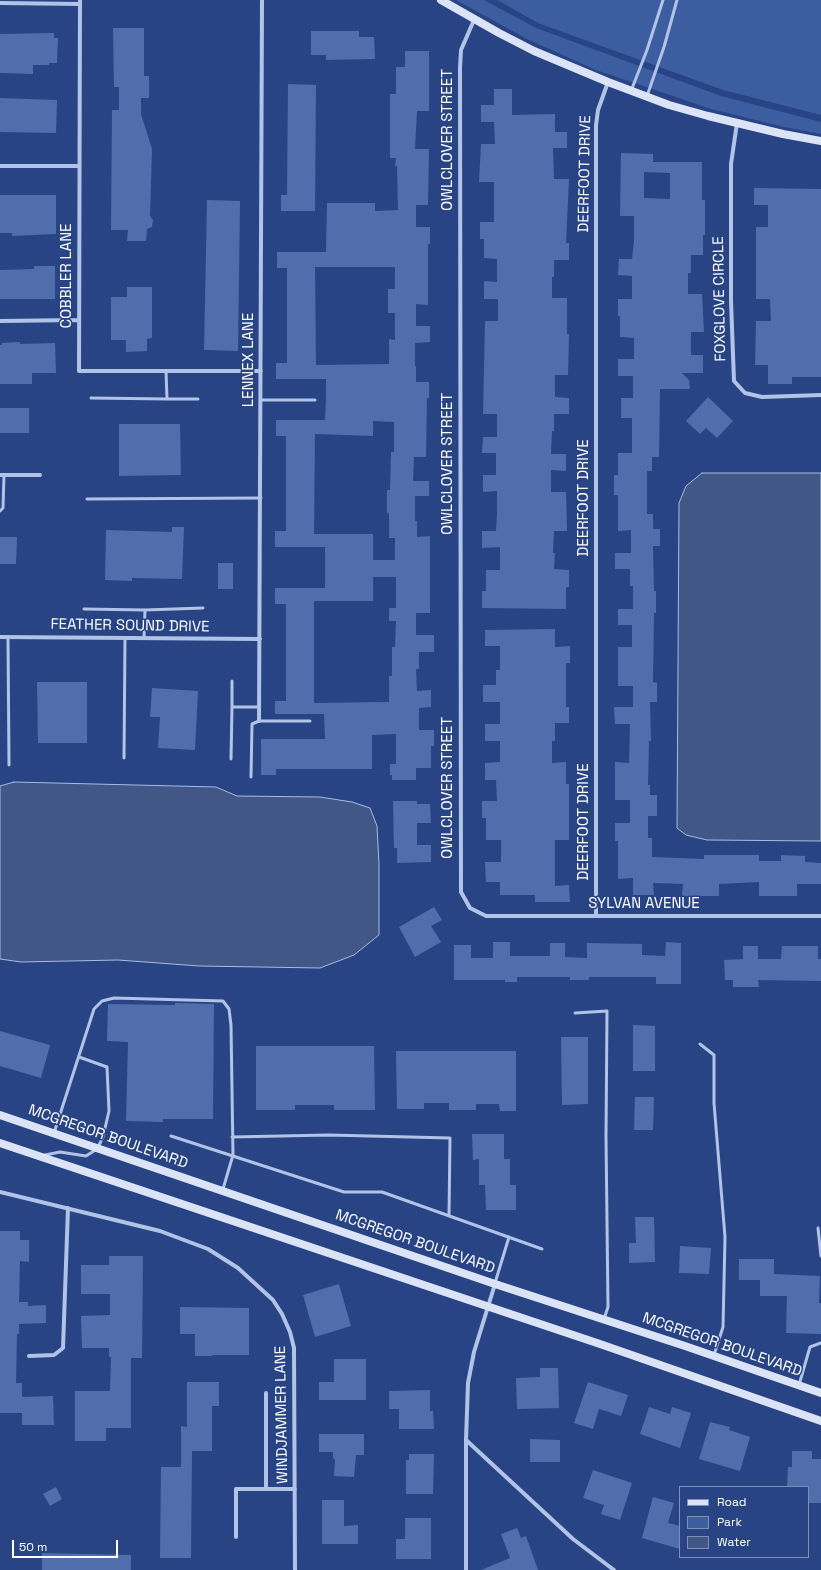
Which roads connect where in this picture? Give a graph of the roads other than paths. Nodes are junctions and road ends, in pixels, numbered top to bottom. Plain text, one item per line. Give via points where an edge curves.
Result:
1 (262, 0) edge
2 (441, 0) edge
3 (663, 0) edge
4 (677, 0) edge
5 (80, 2) edge
6 (0, 3) edge
7 (474, 20) junction
8 (608, 82) junction
9 (631, 91) junction
10 (647, 96) junction
11 (737, 123) junction
12 (821, 141) edge
13 (0, 166) edge
14 (79, 166) junction
15 (79, 320) junction
16 (0, 321) edge
17 (166, 371) junction
18 (261, 371) junction
19 (821, 395) edge
20 (91, 398) dead end
21 (167, 399) junction
22 (198, 399) dead end
23 (261, 400) junction
24 (315, 400) dead end
25 (2, 475) edge
26 (40, 475) dead end
27 (260, 498) junction
28 (87, 499) dead end
29 (0, 511) edge
30 (203, 608) dead end
31 (84, 609) dead end
32 (145, 610) junction
33 (0, 637) edge
34 (8, 637) junction
35 (126, 638) junction
36 (144, 638) junction
37 (260, 639) junction
38 (232, 681) dead end
39 (232, 707) junction
40 (260, 707) junction
41 (259, 721) junction
42 (310, 721) dead end
43 (124, 758) dead end
44 (231, 758) dead end
45 (9, 765) dead end
46 (251, 777) dead end
47 (470, 908) joint
48 (596, 916) junction
49 (821, 916) edge
50 (575, 1013) dead end
51 (700, 1044) dead end
52 (79, 1057) junction
53 (0, 1115) edge
54 (54, 1134) junction
55 (171, 1136) dead end
56 (232, 1137) junction
57 (0, 1143) edge
58 (97, 1149) junction
59 (233, 1155) junction
60 (39, 1157) junction
61 (222, 1191) junction
62 (0, 1192) edge
63 (68, 1208) junction
64 (449, 1216) junction
65 (818, 1228) dead end
66 (509, 1237) junction
67 (542, 1249) dead end
68 (821, 1256) edge
69 (495, 1284) junction
70 (487, 1308) junction
71 (603, 1320) junction
72 (821, 1344) edge
73 (29, 1356) dead end
74 (714, 1357) junction
75 (799, 1386) junction
76 (266, 1393) dead end
77 (821, 1393) edge
78 (821, 1421) edge
79 (466, 1440) junction
80 (266, 1489) junction
81 (295, 1489) junction
82 (236, 1537) dead end
83 (295, 1570) edge
84 (466, 1570) edge
85 (614, 1570) edge

1 - 18 street, LENNEX LANE
2 - 7 main road
3 - 9 lane
4 - 10 lane
5 - 6 street
5 - 14 street, COBBLER LANE
7 - 8 main road via 534,51
7 - 47 street, OWLCLOVER STREET via 461,50 460,68 460,892
8 - 9 main road
8 - 48 street, DEERFOOT DRIVE via 598,110 596,125
9 - 10 main road
10 - 11 main road
11 - 12 main road
11 - 19 street, FOXGLOVE CIRCLE via 731,164 734,381 745,394 762,397
13 - 14 street
14 - 15 street, COBBLER LANE
15 - 16 street
15 - 17 street, COBBLER LANE via 79,371
17 - 18 street, COBBLER LANE
17 - 21 lane
18 - 23 street, LENNEX LANE
20 - 21 lane
21 - 22 lane
23 - 24 lane
23 - 27 street, LENNEX LANE
25 - 26 street
25 - 29 lane via 3,508
27 - 28 lane
27 - 37 street, LENNEX LANE
30 - 32 lane
31 - 32 lane
32 - 36 lane
33 - 34 street, FEATHER SOUND DRIVE
34 - 35 street, FEATHER SOUND DRIVE
34 - 45 lane
35 - 36 street, FEATHER SOUND DRIVE
35 - 43 lane
36 - 37 street, FEATHER SOUND DRIVE
37 - 40 street, LENNEX LANE
38 - 39 lane
39 - 40 lane
39 - 44 lane
40 - 41 street, LENNEX LANE
41 - 42 lane
41 - 46 lane via 252,724
47 - 48 street, SYLVAN AVENUE via 486,916
48 - 49 street, SYLVAN AVENUE
50 - 71 lane via 606,1011 608,1307
51 - 74 lane via 714,1055 714,1103 725,1238 723,1327
52 - 54 lane
52 - 56 lane via 94,1009 102,1000 114,998 223,1001 229,1009 231,1025
52 - 58 lane via 107,1067 108,1111 103,1137
53 - 54 main road, MCGREGOR BOULEVARD
54 - 58 main road, MCGREGOR BOULEVARD
55 - 59 lane
56 - 59 lane
56 - 64 lane via 329,1135 450,1138
57 - 60 main road
58 - 60 lane via 86,1156 60,1152
58 - 61 main road, MCGREGOR BOULEVARD
59 - 61 lane
59 - 64 lane via 344,1192 382,1192
60 - 70 main road
61 - 69 main road, MCGREGOR BOULEVARD
62 - 63 street, WINDJAMMER LANE
63 - 73 street via 63,1348 54,1355
63 - 81 street, WINDJAMMER LANE via 160,1231 208,1249 238,1268 273,1300 288,1326 294,1348
64 - 66 lane
65 - 68 lane
66 - 67 lane
66 - 69 lane
69 - 70 street
69 - 71 main road, MCGREGOR BOULEVARD
70 - 78 main road
70 - 79 street via 468,1383
71 - 74 main road, MCGREGOR BOULEVARD
72 - 75 lane via 810,1347
74 - 75 main road, MCGREGOR BOULEVARD
75 - 77 main road, MCGREGOR BOULEVARD
76 - 80 street
79 - 84 street
79 - 85 street via 573,1539
80 - 81 street
80 - 82 street via 236,1489
81 - 83 street, WINDJAMMER LANE

